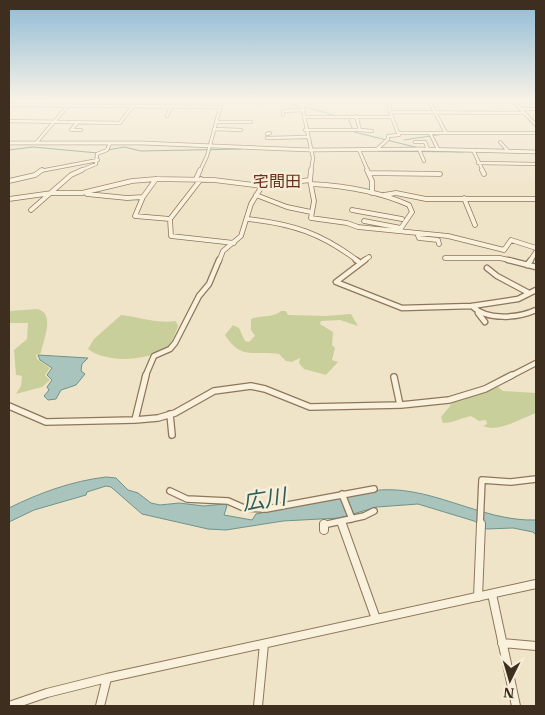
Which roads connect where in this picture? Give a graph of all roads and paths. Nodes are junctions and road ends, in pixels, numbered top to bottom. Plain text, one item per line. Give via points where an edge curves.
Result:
1 (43, 134) edge
2 (212, 134) edge
3 (286, 134) edge
4 (399, 134) edge
5 (431, 134) edge
6 (269, 135) dead end
7 (307, 137) joint
8 (56, 138) dead end
9 (286, 138) junction
10 (415, 142) dead end
11 (500, 142) dead end
12 (9, 143) edge
13 (36, 143) junction
14 (52, 143) junction
15 (110, 143) junction
16 (209, 146) junction
17 (377, 149) junction
18 (419, 149) junction
19 (428, 149) junction
20 (438, 149) junction
21 (359, 150) junction
22 (473, 150) junction
23 (312, 151) junction
24 (508, 151) junction
25 (536, 152) edge
26 (98, 160) junction
27 (424, 161) dead end
28 (478, 162) junction
29 (523, 164) junction
30 (536, 164) edge
31 (527, 169) dead end
32 (369, 173) junction
33 (440, 174) dead end
34 (484, 174) dead end
35 (156, 179) junction
36 (196, 179) junction
37 (201, 179) junction
38 (9, 181) edge
39 (311, 182) junction
40 (399, 185) dead end
41 (262, 186) junction
42 (52, 193) junction
43 (82, 193) junction
44 (372, 193) junction
45 (403, 193) junction
46 (256, 195) junction
47 (384, 195) junction
48 (143, 197) junction
49 (464, 198) junction
50 (9, 199) edge
51 (536, 199) edge
52 (31, 210) dead end
53 (352, 210) dead end
54 (311, 212) junction
55 (248, 218) junction
56 (170, 219) junction
57 (402, 219) dead end
58 (364, 221) dead end
59 (475, 226) dead end
60 (400, 229) junction
61 (417, 233) junction
62 (234, 242) junction
63 (535, 242) dead end
64 (439, 244) dead end
65 (534, 247) edge
66 (536, 252) edge
67 (369, 257) dead end
68 (445, 258) dead end
69 (359, 262) junction
70 (527, 265) junction
71 (536, 267) edge
72 (487, 268) dead end
73 (534, 292) edge
74 (472, 306) junction
75 (536, 310) edge
76 (478, 312) junction
77 (516, 316) junction
78 (486, 322) dead end
79 (519, 324) dead end
80 (536, 365) edge
81 (394, 377) dead end
82 (400, 405) junction
83 (9, 406) edge
84 (170, 414) junction
85 (135, 420) junction
86 (172, 435) dead end
87 (536, 479) edge
88 (374, 489) dead end
89 (170, 492) dead end
90 (342, 494) junction
91 (374, 510) dead end
92 (352, 519) junction
93 (340, 521) junction
94 (324, 530) dead end
95 (536, 584) edge
96 (492, 594) junction
97 (478, 597) junction
98 (376, 619) junction
99 (502, 643) junction
100 (264, 644) junction
101 (536, 646) edge
102 (107, 678) junction
103 (9, 706) edge
104 (100, 706) edge
105 (258, 706) edge
106 (516, 706) edge

1 - 13 street
2 - 16 street
3 - 9 street
4 - 17 street via 388,136
5 - 20 street
6 - 9 street
7 - 9 street
7 - 23 street
8 - 14 street
10 - 19 street via 425,142
11 - 24 street
12 - 13 street
13 - 14 street
14 - 15 street
15 - 16 street
15 - 26 street via 107,150 97,154
16 - 23 street
16 - 36 street
17 - 18 street
17 - 21 street
18 - 19 street
18 - 27 street
19 - 20 street
20 - 22 street
21 - 23 street
21 - 32 street
22 - 24 street
22 - 28 street
23 - 39 street
24 - 25 street
26 - 38 street via 44,169 35,175
26 - 42 street via 72,175
28 - 29 street
28 - 34 street
29 - 30 street
29 - 31 street
32 - 33 street
32 - 44 street
35 - 36 street
35 - 43 street
35 - 48 street
36 - 37 street
37 - 41 street
37 - 56 street
39 - 41 street
39 - 44 street via 343,185
39 - 54 street via 314,201
40 - 45 street
41 - 46 street
42 - 43 street
42 - 50 street
42 - 52 street
43 - 48 street
44 - 47 street
45 - 47 street
45 - 49 street via 426,199
46 - 54 street
46 - 55 street
47 - 60 street via 409,205 412,210
48 - 56 street via 135,216
49 - 51 street
49 - 59 street
53 - 57 street
54 - 60 street via 311,218 358,227
55 - 62 street via 241,236
55 - 69 street via 302,227 328,238
56 - 62 street via 171,236
58 - 60 street
60 - 61 street
61 - 64 street via 419,238 438,240
61 - 65 street via 448,236 504,250 511,240
62 - 85 street via 223,251 209,284 199,296 176,343 154,356 142,385
63 - 65 street
66 - 70 street
67 - 69 street
68 - 70 street via 500,258
69 - 74 street via 336,282 410,310
70 - 71 street
72 - 73 street via 497,276
73 - 74 street
74 - 76 street
75 - 77 street via 525,316
76 - 77 street
76 - 78 street
77 - 79 street
80 - 82 street via 485,388 448,400
81 - 82 street
82 - 84 street via 310,406 251,386 214,391
83 - 85 street via 46,422
84 - 85 street
84 - 86 street
87 - 97 street via 511,482 482,480
88 - 90 street
89 - 90 street via 187,499 228,501 244,508 266,510
90 - 92 street
91 - 92 street
92 - 93 street
93 - 94 street via 323,524
93 - 98 street
95 - 96 street
96 - 97 street
96 - 99 street
97 - 98 street
98 - 100 street
99 - 101 street
99 - 106 street
100 - 102 street
100 - 105 street
102 - 103 street
102 - 104 street

